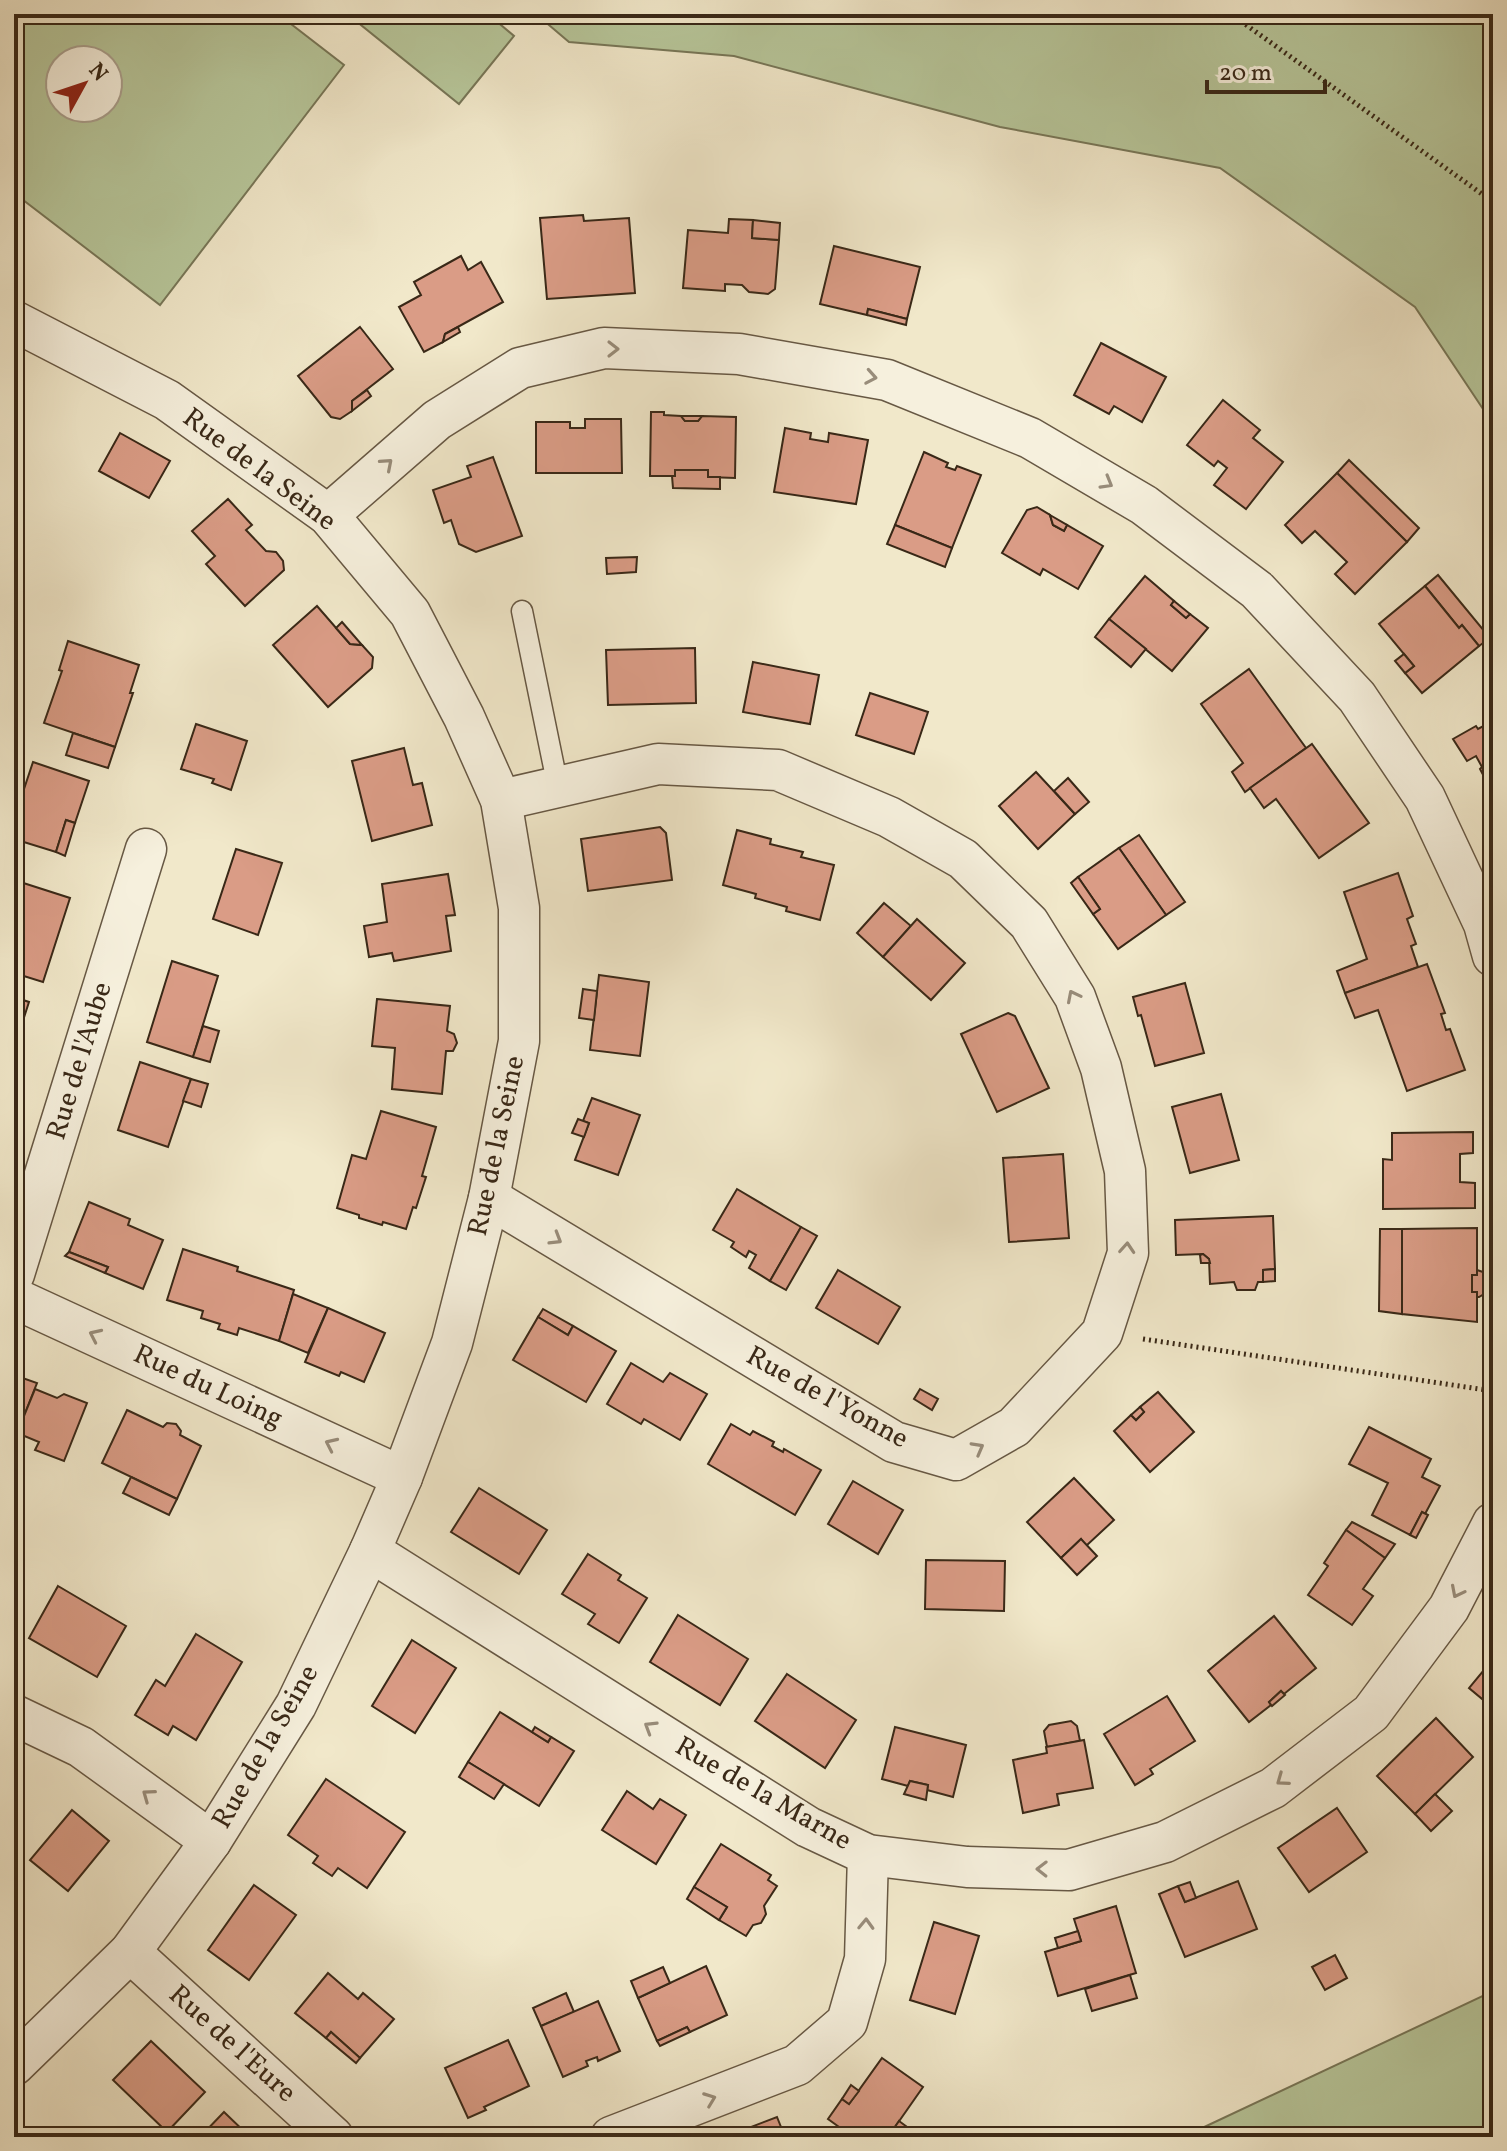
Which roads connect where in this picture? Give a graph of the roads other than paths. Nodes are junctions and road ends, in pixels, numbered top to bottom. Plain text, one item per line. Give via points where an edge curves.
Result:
1 (14, 321) edge
2 (328, 515) junction
3 (522, 611) dead end
4 (558, 787) junction
5 (501, 800) junction
6 (146, 849) dead end
7 (1493, 956) edge
8 (489, 1198) junction
9 (14, 1274) edge
10 (14, 1298) edge
11 (402, 1477) junction
12 (1493, 1523) edge
13 (370, 1551) junction
14 (14, 1715) edge
15 (211, 1841) junction
16 (868, 1855) junction
17 (130, 1952) junction
18 (14, 2065) edge
19 (333, 2137) edge
20 (611, 2137) edge

1 - 2 street, Rue de la Seine via 167,400
2 - 5 street, Rue de la Seine via 410,613
2 -> 7 street via 437,420 520,368 576,354 604,348 739,354 887,380 1030,438 1144,505 1257,590 1357,697 1425,798 1484,924
3 - 4 lane
4 - 5 street, Rue de l'Yonne
8 -> 4 street, Rue de l'Yonne via 894,1442 956,1460 1014,1427 1102,1333 1128,1253 1125,1171 1101,1068 1075,997 1029,923 963,859 889,817 778,770 658,764
5 - 8 street, Rue de la Seine via 519,908 519,1041
6 - 9 street, Rue de l'Aube
8 - 11 street, Rue de la Seine via 452,1343
11 -> 10 street, Rue du Loing
11 - 13 street, Rue de la Seine
12 -> 16 street, Rue de la Marne via 1449,1608 1371,1713 1273,1788 1165,1842 1069,1870 967,1867
13 - 15 street, Rue de la Seine via 296,1705
16 -> 13 street, Rue de la Marne via 808,1827
15 -> 14 street via 81,1747
15 - 17 street, Rue de la Seine
20 -> 16 street via 797,2065 847,2022 865,1959
17 - 18 street, Rue de la Seine
17 - 19 street, Rue de l'Eure

